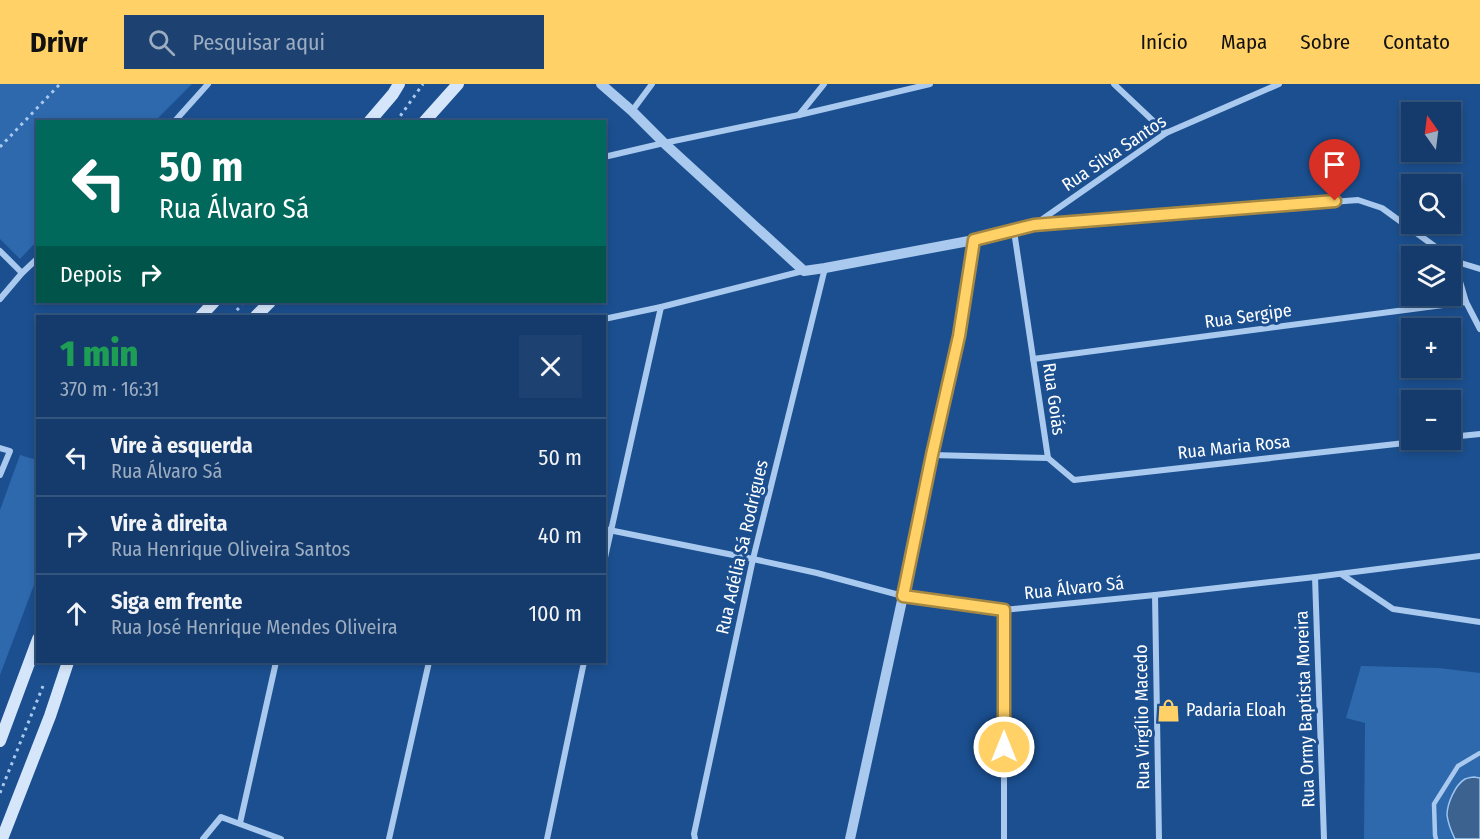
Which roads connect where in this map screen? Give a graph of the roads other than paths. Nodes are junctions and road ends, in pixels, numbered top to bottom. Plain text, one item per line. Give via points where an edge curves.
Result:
1 (208, 84) edge
2 (399, 84) edge
3 (458, 84) edge
4 (601, 84) edge
5 (652, 84) edge
6 (825, 84) edge
7 (930, 84) edge
8 (1114, 84) edge
9 (1279, 84) edge
10 (632, 111) junction
11 (799, 115) junction
12 (176, 120) edge
13 (371, 120) edge
14 (426, 120) edge
15 (1166, 133) junction
16 (664, 143) junction
17 (606, 157) edge
18 (1034, 225) junction
19 (1014, 231) junction
20 (974, 240) junction
21 (1435, 246) edge
22 (0, 251) edge
23 (36, 260) edge
24 (1461, 262) edge
25 (825, 268) junction
26 (1480, 269) edge
27 (804, 270) junction
28 (22, 273) junction
29 (1461, 287) edge
30 (0, 299) edge
31 (1466, 302) junction
32 (213, 303) edge
33 (269, 303) edge
34 (661, 308) junction
35 (202, 315) edge
36 (257, 315) edge
37 (606, 319) edge
38 (1480, 328) edge
39 (1033, 359) junction
40 (1480, 434) edge
41 (1461, 436) edge
42 (1401, 443) edge
43 (0, 448) edge
44 (932, 455) junction
45 (1048, 458) junction
46 (0, 475) edge
47 (608, 530) edge
48 (606, 546) edge
49 (1480, 556) edge
50 (753, 559) junction
51 (1340, 574) junction
52 (1315, 577) junction
53 (1155, 595) junction
54 (903, 596) junction
55 (1004, 610) junction
56 (1480, 622) edge
57 (36, 644) edge
58 (68, 663) edge
59 (276, 663) edge
60 (429, 663) edge
61 (584, 663) edge
62 (0, 741) edge
63 (1480, 753) edge
64 (240, 823) junction
65 (695, 837) edge
66 (2, 839) edge
67 (203, 839) edge
68 (281, 839) edge
69 (389, 839) edge
70 (547, 839) edge
71 (850, 839) edge
72 (1004, 839) edge
73 (1159, 839) edge
74 (1324, 839) edge
75 (1436, 839) edge

1 - 12 street
2 - 13 main road
3 - 14 main road
4 - 10 street
5 - 10 street
6 - 11 street
7 - 11 street
8 - 15 street
9 - 15 street, Rua Silva Santos
10 - 16 street
11 - 16 street
15 - 18 street, Rua Silva Santos
16 - 17 street
16 - 27 street
18 - 19 street
18 - 21 street via 1358,200 1382,207
19 - 20 street
19 - 39 street, Rua Goiás
20 - 25 street
20 - 44 street via 959,336
22 - 28 street
23 - 28 street
24 - 26 street
25 - 27 street
25 - 50 street, Rua Adélia Sá Rodrigues
27 - 34 street
28 - 30 street
29 - 31 street
31 - 38 street
31 - 39 street, Rua Sergipe
32 - 35 main road
33 - 36 main road
34 - 37 street
34 - 47 street
39 - 45 street, Rua Goiás
40 - 41 street
42 - 45 street, Rua Maria Rosa via 1074,480
43 - 46 street via 10,451
44 - 45 street, Rua Goiás
44 - 54 street
47 - 48 street
47 - 50 street, Rua Álvaro Sá
49 - 51 street, Rua Álvaro Sá
50 - 54 street, Rua Álvaro Sá
50 - 65 street, Rua Adélia Sá Rodrigues
51 - 52 street, Rua Álvaro Sá
51 - 56 street via 1394,609
52 - 53 street, Rua Álvaro Sá
52 - 74 street, Rua Ormy Baptista Moreira
53 - 55 street, Rua Álvaro Sá
53 - 73 street, Rua Virgílio Macedo
54 - 55 street, Rua Álvaro Sá
54 - 71 street
55 - 72 street
57 - 62 main road
58 - 66 main road
59 - 64 street
60 - 69 street
61 - 70 street
63 - 75 lane via 1458,766 1434,804
64 - 67 street via 221,817
64 - 68 street

